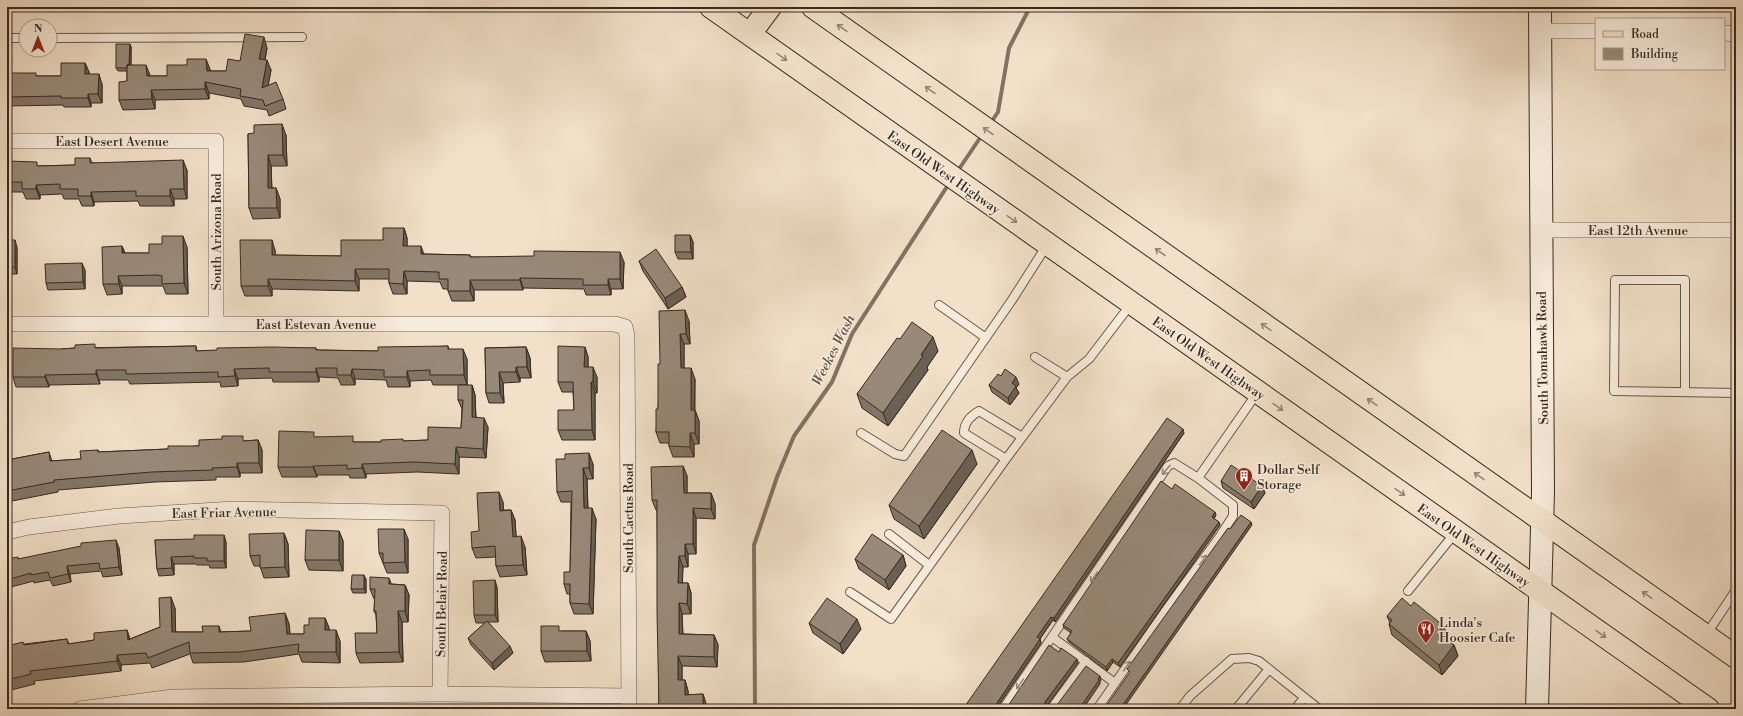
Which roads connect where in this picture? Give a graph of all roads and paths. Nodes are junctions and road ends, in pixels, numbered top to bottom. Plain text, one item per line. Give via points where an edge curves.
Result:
1 (711, 7) edge
2 (770, 7) edge
3 (813, 7) edge
4 (1540, 7) edge
5 (1540, 30) junction
6 (1595, 31) edge
7 (1725, 33) edge
8 (750, 34) junction
9 (1736, 34) edge
10 (302, 37) dead end
11 (7, 38) edge
12 (18, 38) edge
13 (58, 38) edge
14 (7, 141) edge
15 (216, 141) joint
16 (1541, 230) junction
17 (1736, 230) edge
18 (1048, 245) junction
19 (1131, 303) junction
20 (939, 305) dead end
21 (7, 324) edge
22 (216, 324) junction
23 (625, 327) joint
24 (986, 338) junction
25 (1035, 357) dead end
26 (1067, 376) junction
27 (1257, 392) junction
28 (1684, 392) junction
29 (1736, 393) edge
30 (861, 433) dead end
31 (1022, 436) junction
32 (1006, 459) junction
33 (1198, 478) junction
34 (442, 513) joint
35 (1543, 522) junction
36 (7, 532) edge
37 (1456, 532) junction
38 (889, 534) dead end
39 (929, 565) junction
40 (1736, 590) edge
41 (850, 592) dead end
42 (1408, 592) dead end
43 (1541, 592) junction
44 (1706, 636) junction
45 (1052, 637) junction
46 (1736, 657) edge
47 (1086, 661) junction
48 (1269, 669) junction
49 (1116, 683) junction
50 (440, 694) junction
51 (1304, 698) junction
52 (629, 702) edge
53 (80, 709) edge
54 (1003, 709) edge
55 (1051, 709) edge
56 (1097, 709) edge
57 (1180, 709) edge
58 (1236, 709) edge
59 (1295, 709) edge
60 (1319, 709) edge
61 (1537, 709) edge
62 (1708, 709) edge

1 - 8 main road, East Old West Highway
2 - 8 main road
35 -> 3 main road
4 - 5 main road, South Tomahawk Road
5 - 6 street
5 - 16 main road, South Tomahawk Road
7 - 9 street
8 -> 18 main road, East Old West Highway
10 - 13 lane
11 - 12 lane
14 - 15 street, East Desert Avenue
15 - 22 street, South Arizona Road
16 - 17 street, East 12th Avenue
16 - 35 main road, South Tomahawk Road
18 - 19 main road, East Old West Highway
18 - 24 lane
19 - 26 lane via 1089,359
19 - 27 main road, East Old West Highway
20 - 24 lane
21 - 22 street, East Estevan Avenue
22 - 23 street, East Estevan Avenue via 615,324
23 - 52 street, South Cactus Road
24 - 30 lane via 904,456 895,454
25 - 26 lane
26 - 31 lane
27 - 33 lane
27 -> 37 main road, East Old West Highway
28 - 28 lane via 1614,391 1615,280 1685,280
28 - 29 lane
31 - 32 lane
31 - 32 lane via 979,411 971,416 964,426 964,433
32 - 39 lane
33 -> 45 lane via 1174,463 1168,466
49 -> 33 lane via 1233,516 1233,505
34 - 36 street, East Friar Avenue via 234,509 119,516 29,526
34 - 50 street, South Belair Road
35 - 43 main road, South Tomahawk Road
44 -> 35 main road
37 - 42 lane
37 - 43 main road, East Old West Highway
38 - 39 lane
39 - 41 lane via 890,620
40 - 44 lane
43 - 61 main road, South Tomahawk Road
43 -> 62 main road, East Old West Highway
44 - 46 main road
45 - 47 lane
45 -> 54 lane
47 - 49 lane
47 - 55 lane
48 - 51 lane
48 - 57 lane via 1259,661 1249,658 1232,659 1190,696
48 - 58 lane
49 - 56 lane
50 - 52 street
50 - 53 street via 173,697
51 - 59 lane
51 - 60 lane

